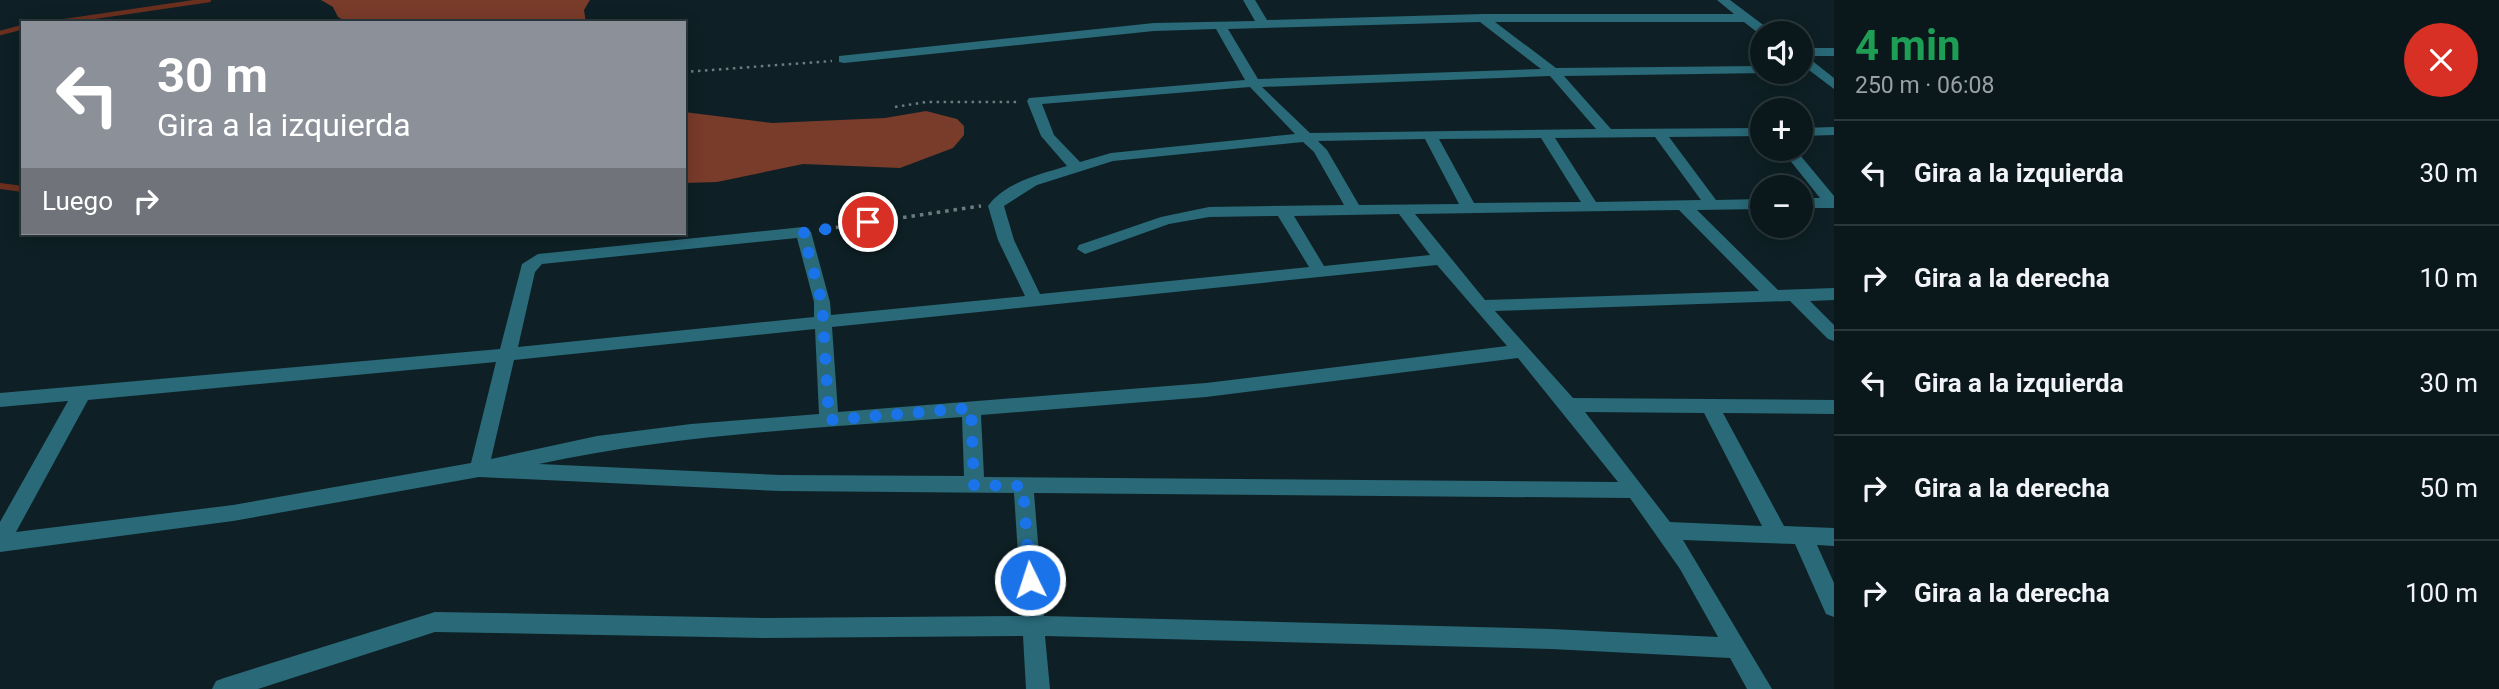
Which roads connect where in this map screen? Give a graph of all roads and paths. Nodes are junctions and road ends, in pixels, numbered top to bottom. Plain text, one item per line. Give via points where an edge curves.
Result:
1 (1249, 0) edge
2 (1723, 0) edge
3 (1483, 18) junction
4 (1744, 18) junction
5 (1750, 22) edge
6 (1264, 26) junction
7 (1221, 27) junction
8 (1834, 52) edge
9 (1813, 54) edge
10 (844, 60) joint
11 (1813, 67) edge
12 (1750, 70) edge
13 (1813, 71) edge
14 (1817, 71) junction
15 (686, 72) edge
16 (1553, 72) junction
17 (1252, 82) junction
18 (1834, 85) edge
19 (1034, 101) junction
20 (895, 107) dead end
21 (1834, 131) edge
22 (1750, 132) edge
23 (1813, 132) edge
24 (1607, 133) junction
25 (1659, 133) junction
26 (1545, 134) junction
27 (1430, 136) junction
28 (1307, 137) junction
29 (1798, 161) edge
30 (1076, 167) junction
31 (1813, 203) edge
32 (1833, 203) edge
33 (1750, 204) edge
34 (996, 205) junction
35 (1683, 205) junction
36 (1712, 205) junction
37 (1591, 206) junction
38 (1468, 207) junction
39 (1402, 208) junction
40 (1282, 209) junction
41 (1354, 209) junction
42 (803, 233) junction
43 (1085, 248) dead end
44 (1441, 259) junction
45 (1319, 271) junction
46 (1834, 294) edge
47 (1794, 295) junction
48 (1774, 296) junction
49 (1035, 300) junction
50 (1480, 306) junction
51 (824, 322) junction
52 (1834, 335) edge
53 (1521, 351) junction
54 (507, 355) junction
55 (82, 393) junction
56 (0, 400) edge
57 (1569, 405) junction
58 (1710, 406) junction
59 (1834, 407) edge
60 (971, 408) junction
61 (829, 420) junction
62 (479, 469) junction
63 (974, 485) junction
64 (1023, 486) junction
65 (1635, 490) junction
66 (1664, 531) junction
67 (1777, 534) junction
68 (1802, 536) junction
69 (1834, 537) edge
70 (0, 542) edge
71 (1834, 607) edge
72 (1033, 626) junction
73 (1736, 648) junction
74 (224, 689) edge
75 (1038, 689) edge
76 (1760, 689) edge

1 - 6 street
2 - 4 street
3 - 4 street
3 - 6 street
3 - 16 street
4 - 5 street
6 - 7 street
7 - 10 street via 1106,30
7 - 17 street
8 - 9 street
10 - 15 path
11 - 14 street
12 - 16 street
13 - 14 street
14 - 18 street
16 - 17 street
16 - 24 street
17 - 19 street
17 - 28 street via 1268,103
19 - 20 path via 926,102
19 - 30 street via 1048,136
21 - 23 street
22 - 25 street
24 - 25 street
24 - 26 street
25 - 36 street
26 - 27 street
26 - 37 street
27 - 28 street
27 - 38 street
28 - 30 street via 1130,153
28 - 41 street via 1328,160
29 - 32 street
30 - 34 street via 1032,182
31 - 32 street
33 - 36 street
34 - 42 path
34 - 49 street via 1006,240
35 - 36 street
35 - 37 street
35 - 48 street
37 - 38 street
38 - 39 street
39 - 41 street
39 - 44 street
40 - 41 street
40 - 43 street via 1186,215
40 - 45 street
42 - 51 street via 817,276
42 - 54 street via 538,259 530,264
44 - 45 street
44 - 50 street
45 - 49 street
46 - 47 street
47 - 48 street
47 - 52 street
48 - 50 street
49 - 51 street
50 - 53 street
51 - 54 street
51 - 61 street
53 - 57 street
53 - 60 street via 1206,390
54 - 55 street
54 - 62 street
55 - 56 street
55 - 70 street
57 - 58 street
57 - 65 street
58 - 59 street
58 - 67 street
60 - 61 street
60 - 63 street
61 - 62 street via 597,444
62 - 63 street via 682,481
62 - 70 street via 233,513
63 - 64 street
64 - 65 street
64 - 72 street
65 - 66 street
66 - 67 street
66 - 73 street
67 - 68 street
68 - 69 street
68 - 71 street
72 - 73 street
72 - 74 street via 766,628 435,622
72 - 75 street
73 - 76 street

